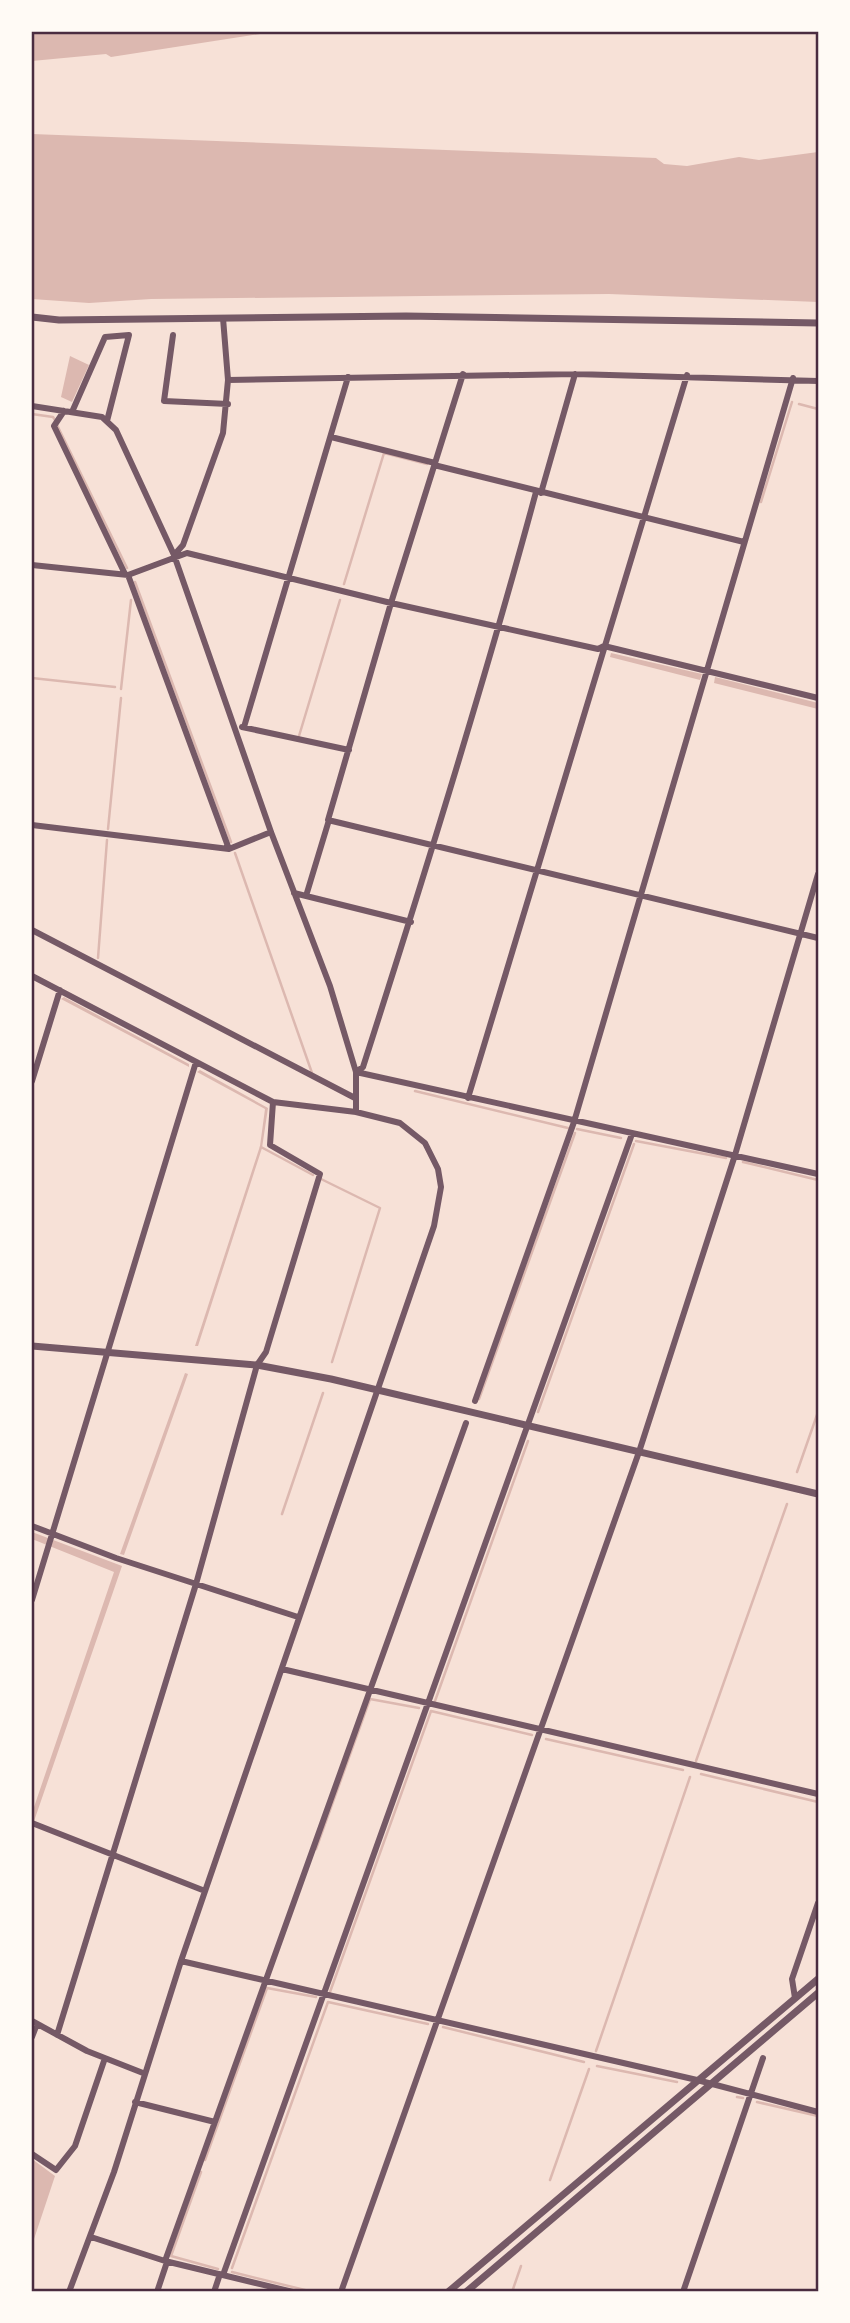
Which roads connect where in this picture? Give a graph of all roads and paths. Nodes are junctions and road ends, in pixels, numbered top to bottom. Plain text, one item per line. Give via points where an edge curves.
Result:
1 (32, 317) edge
2 (223, 318) junction
3 (818, 323) edge
4 (173, 335) dead end
5 (463, 374) junction
6 (575, 374) junction
7 (687, 376) junction
8 (348, 377) junction
9 (793, 378) junction
10 (228, 380) junction
11 (818, 381) edge
12 (228, 404) junction
13 (32, 406) edge
14 (64, 411) junction
15 (72, 412) junction
16 (107, 421) junction
17 (331, 438) junction
18 (435, 464) junction
19 (539, 492) junction
20 (643, 519) junction
21 (744, 542) junction
22 (174, 555) junction
23 (32, 565) edge
24 (126, 575) junction
25 (290, 578) junction
26 (391, 603) junction
27 (500, 627) junction
28 (604, 646) junction
29 (706, 670) junction
30 (818, 698) edge
31 (233, 727) junction
32 (244, 727) junction
33 (349, 750) junction
34 (329, 820) junction
35 (32, 825) edge
36 (271, 832) junction
37 (435, 845) junction
38 (229, 849) junction
39 (537, 870) junction
40 (818, 874) edge
41 (295, 893) junction
42 (641, 895) junction
43 (306, 896) junction
44 (411, 922) junction
45 (32, 930) edge
46 (801, 933) junction
47 (818, 938) edge
48 (32, 976) edge
49 (60, 990) junction
50 (196, 1062) junction
51 (356, 1072) junction
52 (32, 1081) edge
53 (355, 1098) junction
54 (468, 1098) junction
55 (273, 1102) junction
56 (356, 1112) junction
57 (574, 1122) junction
58 (632, 1134) junction
59 (735, 1155) junction
60 (818, 1174) edge
61 (32, 1346) edge
62 (106, 1353) junction
63 (257, 1366) junction
64 (378, 1390) junction
65 (475, 1401) dead end
66 (466, 1423) dead end
67 (528, 1425) junction
68 (639, 1452) junction
69 (818, 1494) edge
70 (32, 1525) edge
71 (51, 1536) junction
72 (196, 1584) junction
73 (32, 1600) edge
74 (298, 1617) junction
75 (282, 1669) junction
76 (370, 1690) junction
77 (428, 1704) junction
78 (542, 1730) junction
79 (818, 1794) edge
80 (34, 1824) edge
81 (112, 1854) junction
82 (205, 1891) junction
83 (818, 1903) edge
84 (181, 1961) junction
85 (818, 1979) edge
86 (264, 1981) junction
87 (818, 1993) edge
88 (324, 1995) junction
89 (795, 1998) junction
90 (439, 2021) junction
91 (34, 2022) edge
92 (57, 2035) junction
93 (32, 2037) edge
94 (105, 2058) junction
95 (763, 2058) dead end
96 (144, 2073) junction
97 (697, 2080) junction
98 (709, 2085) junction
99 (752, 2096) junction
100 (135, 2102) junction
101 (818, 2112) edge
102 (215, 2122) junction
103 (32, 2154) edge
104 (91, 2237) junction
105 (166, 2261) junction
106 (221, 2274) junction
107 (69, 2291) edge
108 (157, 2291) edge
109 (214, 2291) edge
110 (293, 2291) edge
111 (341, 2291) edge
112 (448, 2291) edge
113 (466, 2291) edge
114 (683, 2291) edge

1 - 2 street
2 - 3 street via 406,316
2 - 10 street
4 - 12 street via 164,401
5 - 6 street
5 - 8 street
5 - 18 street
6 - 7 street
6 - 19 street
7 - 9 street
7 - 20 street
8 - 10 street
8 - 17 street
9 - 11 street
9 - 21 street
10 - 12 street
12 - 22 street via 223,433 183,545
13 - 14 street
14 - 15 street
14 - 24 street via 54,426
15 - 16 street via 102,416
15 - 16 street via 104,337 130,335
16 - 22 street via 116,429
17 - 18 street
17 - 25 street
18 - 19 street
18 - 26 street
19 - 20 street
19 - 27 street
20 - 21 street
20 - 28 street
21 - 29 street
22 - 24 street
22 - 25 street via 187,553
22 - 31 street
23 - 24 street
24 - 38 street
25 - 26 street
25 - 32 street
26 - 27 street
26 - 33 street
27 - 28 street via 598,649
27 - 37 street
28 - 29 street
28 - 39 street
29 - 30 street
29 - 42 street
31 - 32 street
31 - 36 street
32 - 33 street
33 - 34 street
34 - 37 street
34 - 43 street
35 - 38 street
36 - 38 street
36 - 41 street
37 - 39 street
37 - 44 street
39 - 42 street
39 - 54 street
40 - 46 street
41 - 43 street
41 - 51 street
42 - 46 street
42 - 57 street
43 - 44 street
44 - 51 street via 363,1067
45 - 53 street
46 - 47 street
46 - 59 street
48 - 49 street
49 - 50 street
49 - 52 street
50 - 55 street
50 - 62 street
51 - 53 street
51 - 54 street
53 - 56 street
54 - 57 street
55 - 56 street
55 - 63 street via 270,1145 320,1174 266,1352
56 - 64 street via 400,1123 413,1132 432,1154 441,1187 434,1226
57 - 58 street
57 - 65 street
58 - 59 street
58 - 67 street
59 - 60 street
59 - 68 street
61 - 62 street
62 - 63 street
62 - 71 street
63 - 64 street
63 - 72 street
64 - 67 street
64 - 74 street
66 - 76 street
67 - 68 street
67 - 77 street
68 - 69 street
68 - 78 street
70 - 71 street
71 - 72 street
71 - 73 street
72 - 74 street
72 - 81 street
74 - 75 street
75 - 76 street
75 - 82 street
76 - 77 street
76 - 86 street
77 - 78 street
77 - 88 street
78 - 79 street
78 - 90 street
80 - 81 street
81 - 82 street
81 - 92 street
82 - 84 street
83 - 89 street via 792,1979
84 - 86 street
84 - 96 street
85 - 89 street
86 - 88 street
86 - 102 street
87 - 98 street
88 - 90 street
88 - 106 street
89 - 97 street
90 - 97 street
90 - 111 street
91 - 92 street
91 - 93 street
92 - 94 street
94 - 96 street
94 - 103 street via 75,2146 56,2170
95 - 99 street
96 - 100 street
97 - 98 street
97 - 112 street
98 - 99 street
98 - 113 street
99 - 101 street
99 - 114 street
100 - 102 street
100 - 104 street
102 - 105 street
104 - 105 street
104 - 107 street
105 - 106 street
105 - 108 street
106 - 109 street
106 - 110 street

